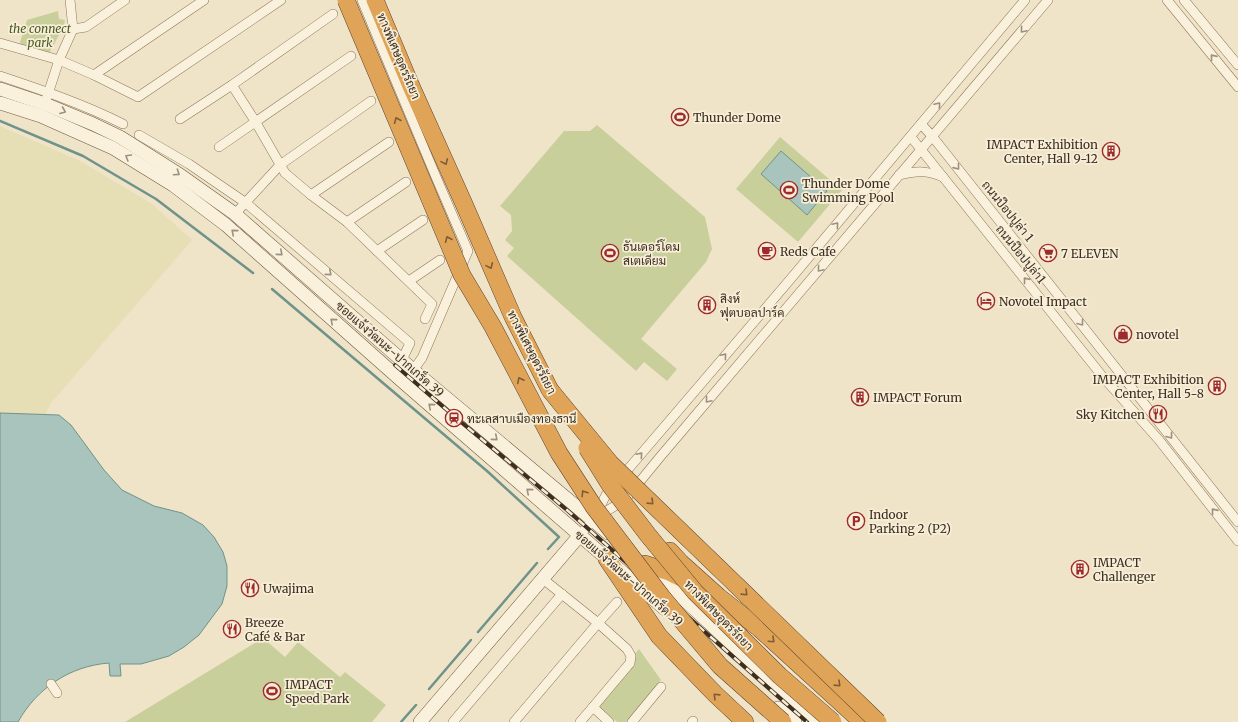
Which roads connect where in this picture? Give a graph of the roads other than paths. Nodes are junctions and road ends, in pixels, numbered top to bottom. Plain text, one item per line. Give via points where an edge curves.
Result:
1 (70, 0) edge
2 (125, 0) edge
3 (204, 0) edge
4 (281, 0) edge
5 (346, 0) edge
6 (362, 0) edge
7 (375, 0) edge
8 (1025, 0) edge
9 (1048, 0) edge
10 (1167, 0) edge
11 (1184, 0) edge
12 (333, 14) dead end
13 (73, 29) junction
14 (0, 43) edge
15 (351, 56) dead end
16 (59, 60) junction
17 (1238, 65) edge
18 (94, 75) junction
19 (0, 76) edge
20 (232, 85) junction
21 (1238, 87) edge
22 (0, 89) edge
23 (47, 98) junction
24 (371, 101) dead end
25 (0, 102) edge
26 (180, 119) dead end
27 (255, 121) junction
28 (123, 124) dead end
29 (921, 124) junction
30 (139, 135) dead end
31 (932, 136) junction
32 (911, 137) junction
33 (389, 142) dead end
34 (219, 147) dead end
35 (921, 149) junction
36 (280, 165) junction
37 (899, 175) junction
38 (943, 177) junction
39 (406, 182) dead end
40 (311, 195) junction
41 (246, 203) junction
42 (235, 214) junction
43 (423, 220) dead end
44 (347, 222) junction
45 (377, 251) junction
46 (440, 260) dead end
47 (409, 281) junction
48 (425, 319) dead end
49 (402, 360) junction
50 (413, 370) junction
51 (550, 390) junction
52 (628, 496) junction
53 (593, 520) junction
54 (1238, 522) edge
55 (580, 535) junction
56 (1238, 541) edge
57 (608, 558) junction
58 (645, 564) junction
59 (543, 579) junction
60 (562, 594) junction
61 (719, 597) junction
62 (617, 602) dead end
63 (598, 623) junction
64 (720, 666) junction
65 (51, 684) dead end
66 (661, 687) dead end
67 (57, 693) dead end
68 (593, 707) junction
69 (420, 722) edge
70 (452, 722) edge
71 (514, 722) edge
72 (580, 722) edge
73 (609, 722) edge
74 (632, 722) edge
75 (745, 722) edge
76 (772, 722) edge
77 (783, 722) edge
78 (795, 722) edge
79 (819, 722) edge
80 (833, 722) edge
81 (862, 722) edge
82 (878, 722) edge

1 - 13 street
2 - 13 street via 86,27
3 - 18 street
4 - 18 street via 138,97
64 -> 5 highway, ทางพิเศษอุดรรัถยา, bridge via 662,597 594,507 559,453 493,326 462,275
6 - 50 street via 468,251 422,358
7 -> 51 highway, ทางพิเศษอุดรรัถยา via 510,311
29 -> 8 street
9 -> 31 street
21 -> 10 street
11 - 17 street
12 - 20 street
13 - 16 street
14 - 16 street
15 - 27 street
16 - 18 street
16 - 23 street
19 - 23 street
20 - 26 street
20 - 27 street
22 - 23 main road, ซอยแจ้งวัฒนะ-ปากเกร็ด 39
23 - 28 street via 91,108
23 -> 42 main road, ซอยแจ้งวัฒนะ-ปากเกร็ด 39 via 120,137
24 - 36 street
55 -> 25 main road, ซอยแจ้งวัฒนะ-ปากเกร็ด 39 via 226,225 173,185 113,148 41,116
27 - 34 street
27 - 36 street
29 - 31 street, ถนนป๊อปปูล่า 1
29 - 32 street
30 - 41 street via 189,164
31 - 35 street
31 -> 54 street, ถนนป๊อปปูล่า 1
32 - 35 street, ถนนป๊อปปูล่า1
53 -> 32 street via 606,495
33 - 40 street
35 - 37 street
35 - 38 street, ถนนป๊อปปูล่า1
36 - 40 street via 285,173
36 - 41 street
37 - 38 street via 920,171 932,172
37 -> 52 street
56 -> 38 street, ถนนป๊อปปูล่า1 via 1159,440 1103,376
39 - 44 street
40 - 44 street
41 - 42 street
41 -> 49 street via 410,343
42 -> 49 main road, ซอยแจ้งวัฒนะ-ปากเกร็ด 39
43 - 45 street
44 - 45 street
45 - 47 street
46 - 47 street
47 - 48 street via 432,304
49 - 50 main road, ซอยแจ้งวัฒนะ-ปากเกร็ด 39
50 -> 53 main road, ซอยแจ้งวัฒนะ-ปากเกร็ด 39
51 - 80 highway, ทางพิเศษอุดรรัถยา, bridge via 610,485 695,592 780,676
51 -> 82 highway, bridge via 610,462
52 - 53 street
52 - 61 highway via 650,529 681,563
53 - 55 street
53 - 58 main road, ซอยแจ้งวัฒนะ-ปากเกร็ด 39
55 - 57 main road, ซอยแจ้งวัฒนะ-ปากเกร็ด 39
55 - 59 main road
75 -> 57 highway via 658,636
57 - 78 main road, ซอยแจ้งวัฒนะ-ปากเกร็ด 39
58 - 61 highway via 669,572
58 - 79 main road, ซอยแจ้งวัฒนะ-ปากเกร็ด 39
59 - 60 street
59 - 69 main road
60 - 63 street
60 - 70 street
61 -> 81 highway via 760,630
62 - 63 street
63 - 68 street via 627,649 631,656 630,664
63 - 71 street
64 - 76 highway, bridge
64 - 77 highway, ทางพิเศษอุดรรัถยา, bridge
65 - 67 street
66 - 74 street
68 - 72 street
68 - 73 street

